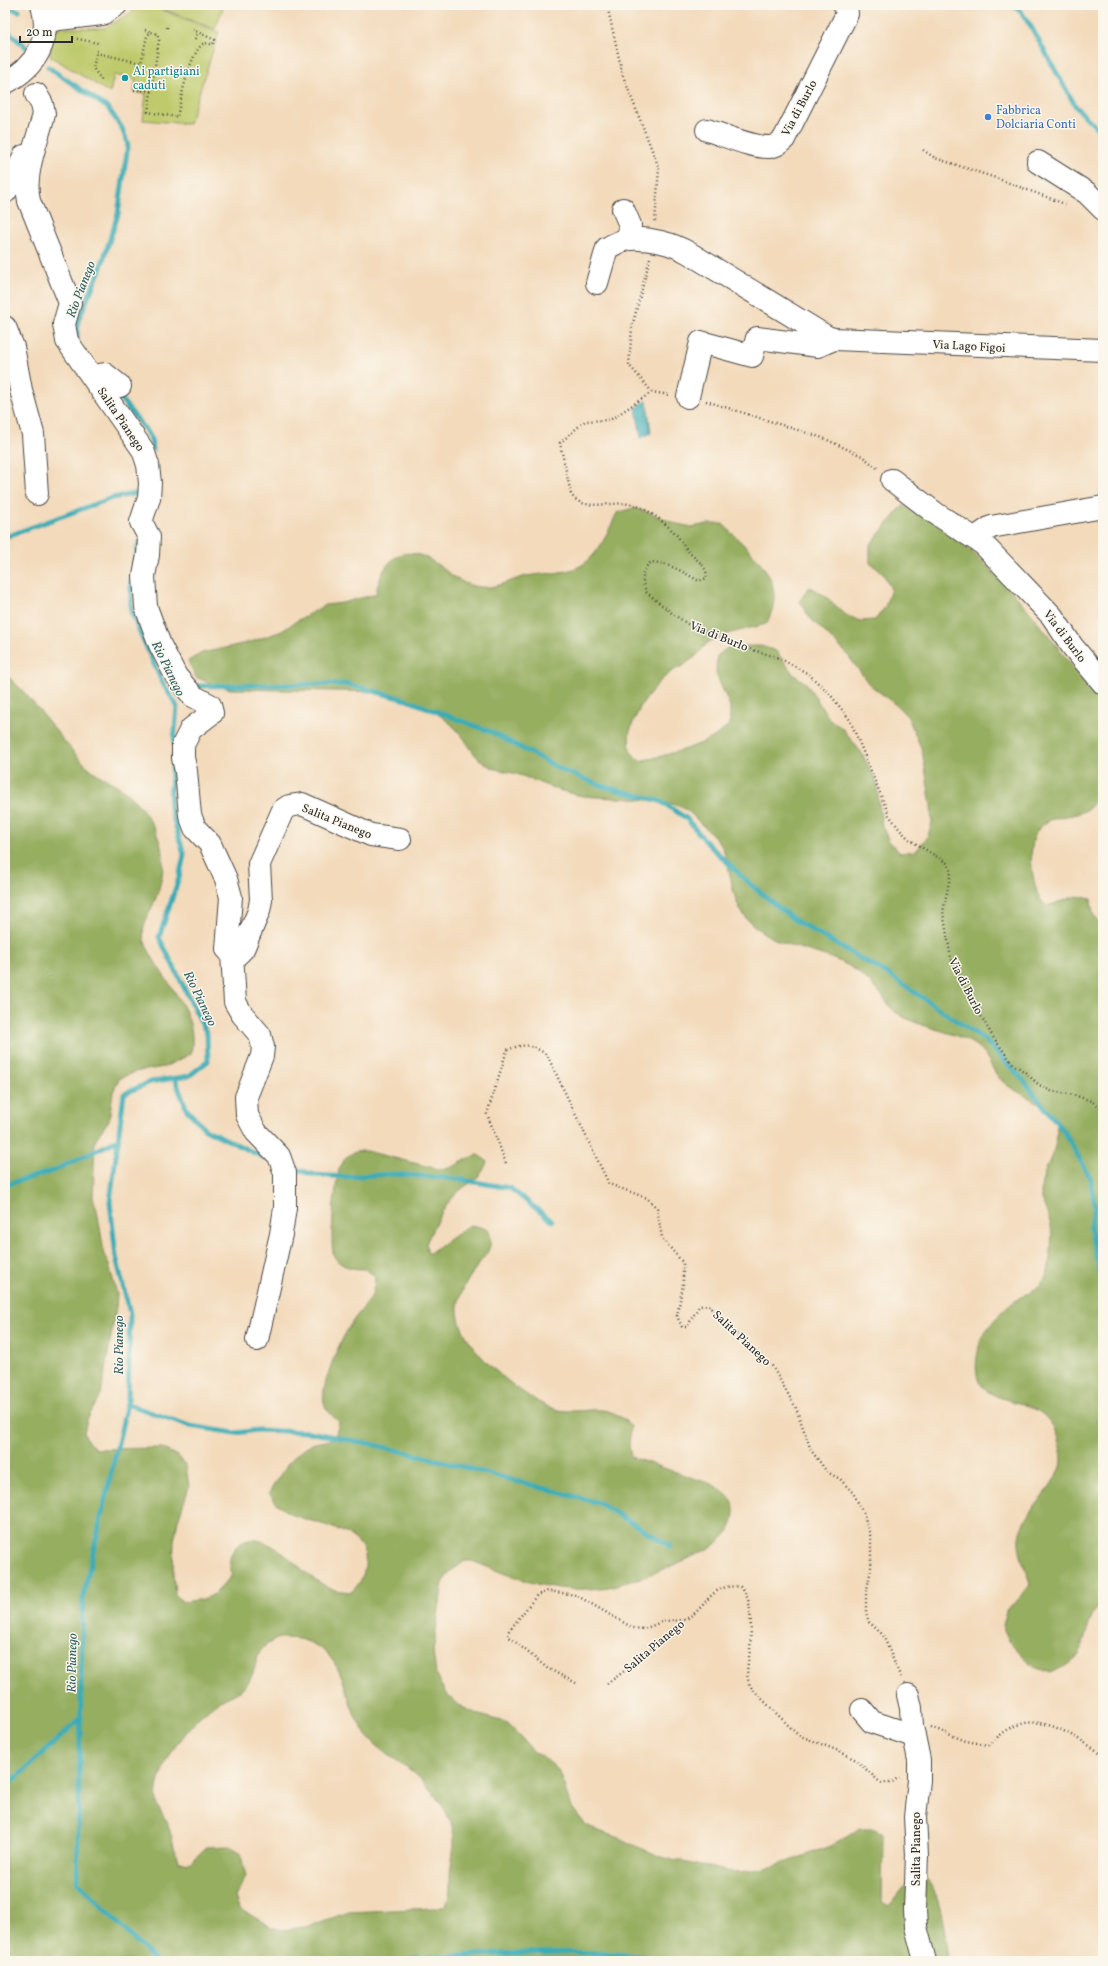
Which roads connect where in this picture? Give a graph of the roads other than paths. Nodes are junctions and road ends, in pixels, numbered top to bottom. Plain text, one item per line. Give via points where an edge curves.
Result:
1 (116, 5) edge
2 (844, 5) edge
3 (44, 14) edge
4 (12, 79) edge
5 (36, 94) junction
6 (707, 130) dead end
7 (1038, 162) dead end
8 (5, 192) edge
9 (623, 209) dead end
10 (1103, 210) edge
11 (629, 239) junction
12 (597, 283) dead end
13 (5, 327) edge
14 (834, 340) junction
15 (1103, 350) edge
16 (92, 376) junction
17 (120, 386) dead end
18 (688, 397) road end
19 (892, 480) road end
20 (37, 494) dead end
21 (1103, 507) edge
22 (975, 538) junction
23 (1103, 683) edge
24 (400, 839) dead end
25 (232, 954) junction
26 (257, 1340) dead end
27 (908, 1695) road end
28 (862, 1710) dead end
29 (913, 1727) junction
30 (925, 1961) edge

1 - 3 street via 102,14 59,19
2 - 6 street, Via di Burlo via 847,14 784,139 771,147 760,146
3 - 4 street via 45,37 40,52
4 - 5 street
5 - 8 street via 23,159 15,178
5 - 16 street, Salita Pianego via 44,114 27,178 27,191 70,303 64,324 67,341
7 - 10 street via 1087,193
9 - 11 street via 630,224
11 - 12 street via 606,248
11 - 14 street, Via Lago Figoi via 677,246
13 - 20 street via 13,347 33,434
14 - 15 street, Via Lago Figoi
14 - 18 street, Via Lago Figoi via 818,346 757,338 752,356 701,342
16 - 17 street via 105,374
16 - 25 street, Salita Pianego via 143,450 148,465 150,484 145,529 148,555 144,576 146,607 160,645 176,676 191,694 210,705 212,713 191,729 183,745 190,815 196,828 210,844 226,879 231,898 227,949
19 - 22 street, Via di Burlo via 935,513
21 - 22 street via 1002,525 991,528
22 - 23 street, Via di Burlo via 1052,616 1072,646
24 - 25 street, Salita Pianego via 371,835 302,804 289,806 283,810 259,864 259,911 243,949 238,954
25 - 26 street via 235,1002 260,1035 263,1047 246,1097 247,1115 256,1132 279,1156 285,1173 285,1208 281,1234
27 - 29 street, Salita Pianego
28 - 29 street via 872,1722
29 - 30 street, Salita Pianego via 920,1770 915,1817 916,1927

